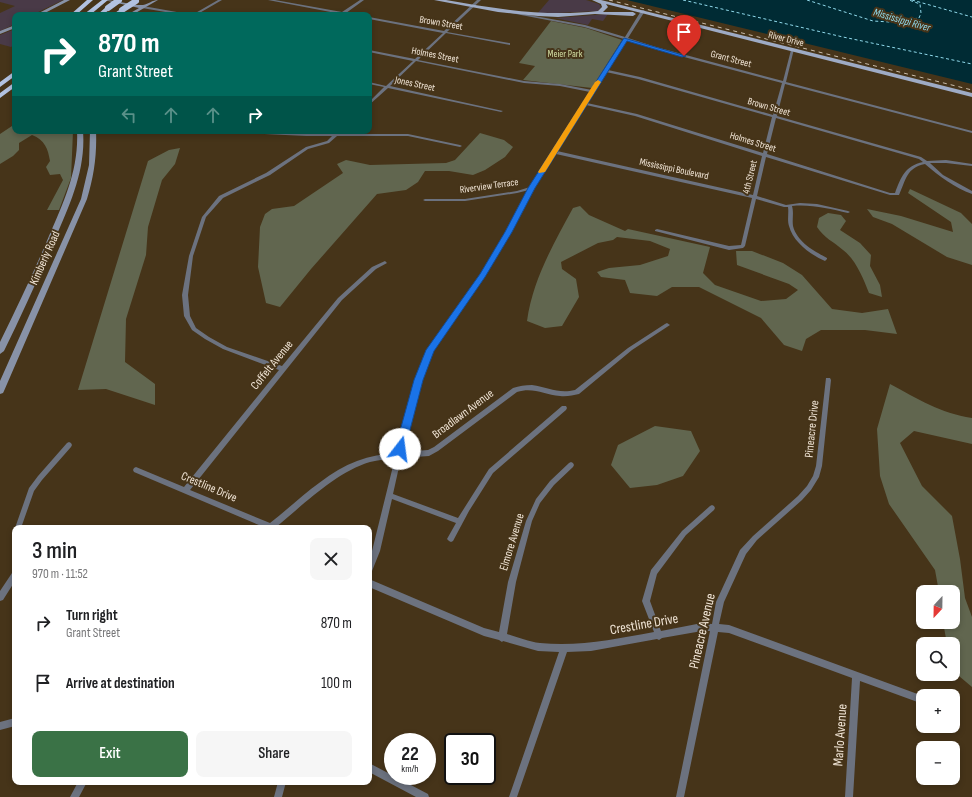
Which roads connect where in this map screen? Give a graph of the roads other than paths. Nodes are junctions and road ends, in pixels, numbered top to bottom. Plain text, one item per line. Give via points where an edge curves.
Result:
1 (68, 0) edge
2 (106, 0) edge
3 (119, 0) edge
4 (136, 0) edge
5 (156, 0) edge
6 (220, 0) edge
7 (270, 0) edge
8 (362, 0) edge
9 (437, 0) edge
10 (479, 0) edge
11 (596, 0) edge
12 (88, 1) edge
13 (472, 6) junction
14 (143, 7) junction
15 (44, 12) edge
16 (76, 12) edge
17 (90, 12) edge
18 (103, 12) edge
19 (119, 12) edge
20 (134, 12) edge
21 (171, 12) edge
22 (199, 12) edge
23 (331, 12) edge
24 (344, 12) edge
25 (506, 12) junction
26 (591, 13) junction
27 (642, 13) junction
28 (372, 19) edge
29 (12, 27) edge
30 (445, 32) junction
31 (0, 33) edge
32 (626, 39) junction
33 (510, 44) dead end
34 (793, 50) junction
35 (372, 52) edge
36 (415, 60) junction
37 (605, 71) junction
38 (12, 76) edge
39 (784, 83) junction
40 (372, 84) edge
41 (0, 85) edge
42 (12, 87) edge
43 (387, 87) junction
44 (592, 91) junction
45 (972, 95) edge
46 (0, 96) edge
47 (372, 101) edge
48 (584, 103) junction
49 (501, 110) dead end
50 (774, 117) junction
51 (972, 132) edge
52 (80, 134) edge
53 (93, 134) edge
54 (337, 134) edge
55 (372, 134) edge
56 (460, 146) dead end
57 (554, 152) junction
58 (765, 156) junction
59 (927, 162) junction
60 (972, 165) edge
61 (532, 188) junction
62 (972, 193) edge
63 (755, 197) junction
64 (425, 200) dead end
65 (790, 206) junction
66 (848, 212) dead end
67 (657, 230) dead end
68 (826, 258) dead end
69 (385, 263) dead end
70 (667, 325) dead end
71 (0, 351) edge
72 (283, 369) junction
73 (828, 380) dead end
74 (0, 391) edge
75 (564, 408) dead end
76 (69, 445) dead end
77 (398, 457) junction
78 (571, 466) dead end
79 (136, 470) dead end
80 (815, 478) joint
81 (186, 490) junction
82 (389, 495) junction
83 (712, 508) dead end
84 (460, 522) junction
85 (19, 525) edge
86 (264, 525) edge
87 (275, 525) edge
88 (451, 540) dead end
89 (372, 561) edge
90 (12, 579) edge
91 (372, 584) edge
92 (0, 597) edge
93 (715, 628) junction
94 (659, 636) junction
95 (502, 638) junction
96 (564, 648) junction
97 (856, 676) junction
98 (916, 697) edge
99 (12, 723) edge
100 (0, 726) edge
101 (372, 769) edge
102 (81, 785) edge
103 (281, 785) edge
104 (74, 797) edge
105 (278, 797) edge
106 (425, 797) edge
107 (513, 797) edge
108 (680, 797) edge
109 (848, 797) edge

1 - 15 main road
2 - 14 main road
2 - 17 highway
3 - 18 highway, bridge
4 - 19 highway, bridge
5 - 14 main road
6 - 22 street
7 - 23 street
8 - 24 street
9 - 13 main road, Grant Street
10 - 13 street
11 - 26 main road via 605,5 605,8
11 - 27 main road
12 - 16 highway
13 - 25 main road, Grant Street
13 - 30 street
14 - 20 main road
14 - 21 street
25 - 26 main road via 551,16
25 - 32 street, Grant Street via 585,26
26 - 27 main road
27 - 32 street
27 - 34 main road, River Drive
28 - 30 street, Brown Street
29 - 31 main road
30 - 33 street, Brown Street
30 - 36 street
32 - 37 street
32 - 39 street, Grant Street
34 - 39 street, 4th Street
34 - 45 main road, River Drive
35 - 36 street, Holmes Street
36 - 43 street
36 - 44 street, Holmes Street via 524,82
37 - 44 street
37 - 50 street, Brown Street via 639,78
38 - 41 highway
39 - 50 street, 4th Street
39 - 51 street, Grant Street
40 - 43 street, Jones Street
42 - 46 highway
43 - 47 street
43 - 49 street, Jones Street
44 - 48 street
48 - 57 street
48 - 58 street, Holmes Street via 636,115
50 - 58 street, 4th Street
50 - 59 street, Brown Street
52 - 71 main road, Kimberly Road via 74,185
53 - 74 main road, Kimberly Road via 92,168 84,199
54 - 72 street via 322,144 299,152 268,174 221,197 204,217 191,256 185,295 187,316 194,329 225,348
55 - 56 street via 408,135
57 - 61 street
57 - 63 street, Mississippi Boulevard
58 - 59 street, Holmes Street via 890,194 897,194 906,173 915,166
58 - 63 street, 4th Street
59 - 60 street
59 - 62 street via 936,172
61 - 64 street, Riverview Terrace via 465,200
61 - 77 street via 483,275 428,354
63 - 65 street, Mississippi Boulevard
63 - 67 street, 4th Street via 743,246 726,247
65 - 66 street, Mississippi Boulevard via 800,204
65 - 68 street via 791,225 798,239 808,249
69 - 72 street, Coffelt Avenue via 374,268 340,299
70 - 77 street, Broadlawn Avenue via 630,349 577,392 567,395 525,386 514,390 436,449
72 - 81 street, Coffelt Avenue
73 - 80 street, Pineacre Drive via 819,466
75 - 84 street via 491,471
76 - 85 street via 31,490
77 - 82 street
77 - 87 street, Broadlawn Avenue via 371,459 358,464 330,480
78 - 95 street, Elmore Avenue via 552,483 538,501 529,521 512,582
79 - 81 street, Crestline Drive
80 - 93 street, Pineacre Avenue via 800,498 742,552 720,602
81 - 86 street, Crestline Drive
82 - 84 street
82 - 89 street
83 - 94 street via 684,533 654,572 646,601
84 - 88 street
90 - 92 street
91 - 95 street, Crestline Drive
93 - 94 street, Crestline Drive via 702,627
93 - 97 street, Crestline Drive via 729,629
93 - 108 street, Pineacre Avenue
94 - 96 street, Crestline Drive via 591,647
95 - 96 street, Crestline Drive via 538,647
96 - 107 street
97 - 98 street, Crestline Drive
97 - 109 street, Marlo Avenue
99 - 100 street
101 - 106 street
102 - 104 street
103 - 105 street

